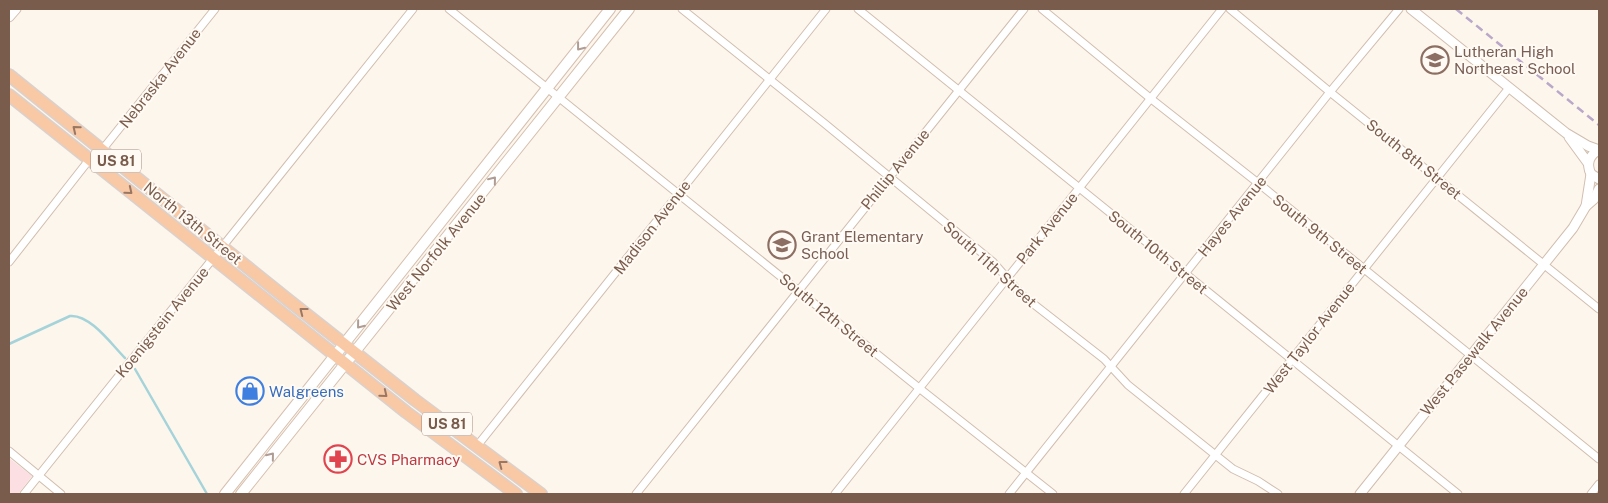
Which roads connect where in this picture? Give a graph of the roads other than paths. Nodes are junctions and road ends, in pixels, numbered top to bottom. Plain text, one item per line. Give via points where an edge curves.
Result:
1 (16, 9) edge
2 (215, 9) edge
3 (413, 9) edge
4 (449, 9) edge
5 (610, 9) edge
6 (629, 9) edge
7 (682, 9) edge
8 (826, 9) edge
9 (858, 9) edge
10 (1024, 9) edge
11 (1042, 9) edge
12 (1222, 9) edge
13 (1230, 9) edge
14 (1398, 9) edge
15 (1411, 9) edge
16 (9, 17) edge
17 (9, 75) edge
18 (770, 80) junction
19 (547, 88) junction
20 (1509, 88) junction
21 (958, 90) junction
22 (1330, 92) junction
23 (9, 95) edge
24 (559, 97) junction
25 (1150, 98) junction
26 (1566, 133) junction
27 (102, 150) junction
28 (1599, 150) edge
29 (90, 160) junction
30 (1588, 163) junction
31 (890, 177) junction
32 (1595, 177) edge
33 (1437, 178) junction
34 (1258, 183) junction
35 (1078, 188) junction
36 (1599, 189) edge
37 (679, 193) junction
38 (1586, 206) junction
39 (223, 247) junction
40 (214, 259) junction
41 (9, 262) edge
42 (1544, 263) junction
43 (1364, 269) junction
44 (1184, 274) junction
45 (1007, 277) junction
46 (798, 290) junction
47 (1599, 309) edge
48 (345, 344) junction
49 (355, 352) junction
50 (336, 355) junction
51 (1470, 356) junction
52 (1292, 360) junction
53 (346, 364) junction
54 (1112, 366) junction
55 (919, 388) junction
56 (477, 446) junction
57 (1399, 446) junction
58 (9, 452) edge
59 (1215, 454) junction
60 (1599, 459) edge
61 (1026, 473) junction
62 (38, 476) junction
63 (1599, 484) edge
64 (24, 494) edge
65 (62, 494) edge
66 (225, 494) edge
67 (241, 494) edge
68 (516, 494) edge
69 (541, 494) edge
70 (636, 494) edge
71 (835, 494) edge
72 (1009, 494) edge
73 (1053, 494) edge
74 (1184, 494) edge
75 (1278, 494) edge
76 (1360, 494) edge
77 (1458, 494) edge
78 (1591, 494) edge

1 - 16 street
2 - 27 street, Nebraska Avenue
3 - 39 street, Koenigstein Avenue
4 - 19 street, South 12th Street
5 -> 19 main road, West Norfolk Avenue
6 - 24 main road, West Norfolk Avenue
7 - 18 street, South 11th Street
8 - 18 street, Madison Avenue
9 - 21 street, South 10th Street
10 - 21 street, Phillip Avenue
11 - 25 street, South 9th Street
12 - 25 street, Park Avenue
13 - 22 street, South 8th Street
14 - 22 street, Hayes Avenue
15 - 20 street
27 -> 17 highway, North 13th Street / US 81
18 - 31 street, South 11th Street
18 - 37 street, Madison Avenue
19 - 24 street, South 12th Street
19 -> 48 main road, West Norfolk Avenue
20 - 26 street
20 - 33 street, West Taylor Avenue
21 - 31 street, Phillip Avenue
21 - 35 street, South 10th Street
22 - 33 street, South 8th Street
22 - 34 street, Hayes Avenue
23 - 29 highway, North 13th Street / US 81
24 - 37 street, South 12th Street
49 -> 24 main road, West Norfolk Avenue
25 - 34 street, South 9th Street
25 - 35 street, Park Avenue
26 - 28 street
26 - 30 street
27 - 29 street, Nebraska Avenue
27 - 39 highway, North 13th Street / US 81
28 - 30 street
29 -> 40 highway, North 13th Street / US 81
29 - 41 street, Nebraska Avenue
30 - 32 street
31 - 45 street, South 11th Street
31 - 46 street, Phillip Avenue
32 - 38 street, West Pasewalk Avenue
33 - 42 street, South 8th Street
33 - 43 street, West Taylor Avenue
34 - 43 street, South 9th Street
34 - 44 street, Hayes Avenue
35 - 44 street, South 10th Street
35 - 45 street, Park Avenue
36 - 38 street, West Pasewalk Avenue
37 - 46 street, South 12th Street
37 - 56 street, Madison Avenue
38 - 42 street, West Pasewalk Avenue via 1573,228
39 - 40 street, Koenigstein Avenue
48 -> 39 highway, North 13th Street / US 81
40 - 50 highway, North 13th Street / US 81
40 - 62 street, Koenigstein Avenue
42 - 47 street, South 8th Street
42 - 51 street, West Pasewalk Avenue
43 - 51 street, South 9th Street
43 - 52 street, West Taylor Avenue
44 - 52 street, South 10th Street
44 - 54 street, Hayes Avenue
45 - 54 street, South 11th Street via 1022,295
45 - 55 street, Park Avenue
46 - 55 street, South 12th Street
46 - 70 street, Phillip Avenue
48 - 49 highway, North 13th Street / US 81
48 - 50 main road, West Norfolk Avenue
49 - 53 main road, West Norfolk Avenue
49 - 56 highway, US 81
50 - 53 highway, North 13th Street / US 81
50 - 66 main road, West Norfolk Avenue
51 - 57 street, West Pasewalk Avenue
51 - 60 street, South 9th Street
52 - 57 street, South 10th Street
52 - 59 street, West Taylor Avenue
67 -> 53 main road, West Norfolk Avenue
53 -> 68 highway, US 81
54 - 59 street, South 11th Street via 1128,385
54 - 61 street, Hayes Avenue
55 - 61 street, South 12th Street
55 - 71 street, Park Avenue
69 -> 56 highway, US 81
57 - 76 street, West Pasewalk Avenue
57 - 77 street, South 10th Street
58 - 62 street
59 - 74 street, West Taylor Avenue
59 - 75 street, South 11th Street via 1233,469
61 - 72 street, Hayes Avenue
61 - 73 street, South 12th Street
62 - 64 street, Koenigstein Avenue
62 - 65 street
63 - 78 street

